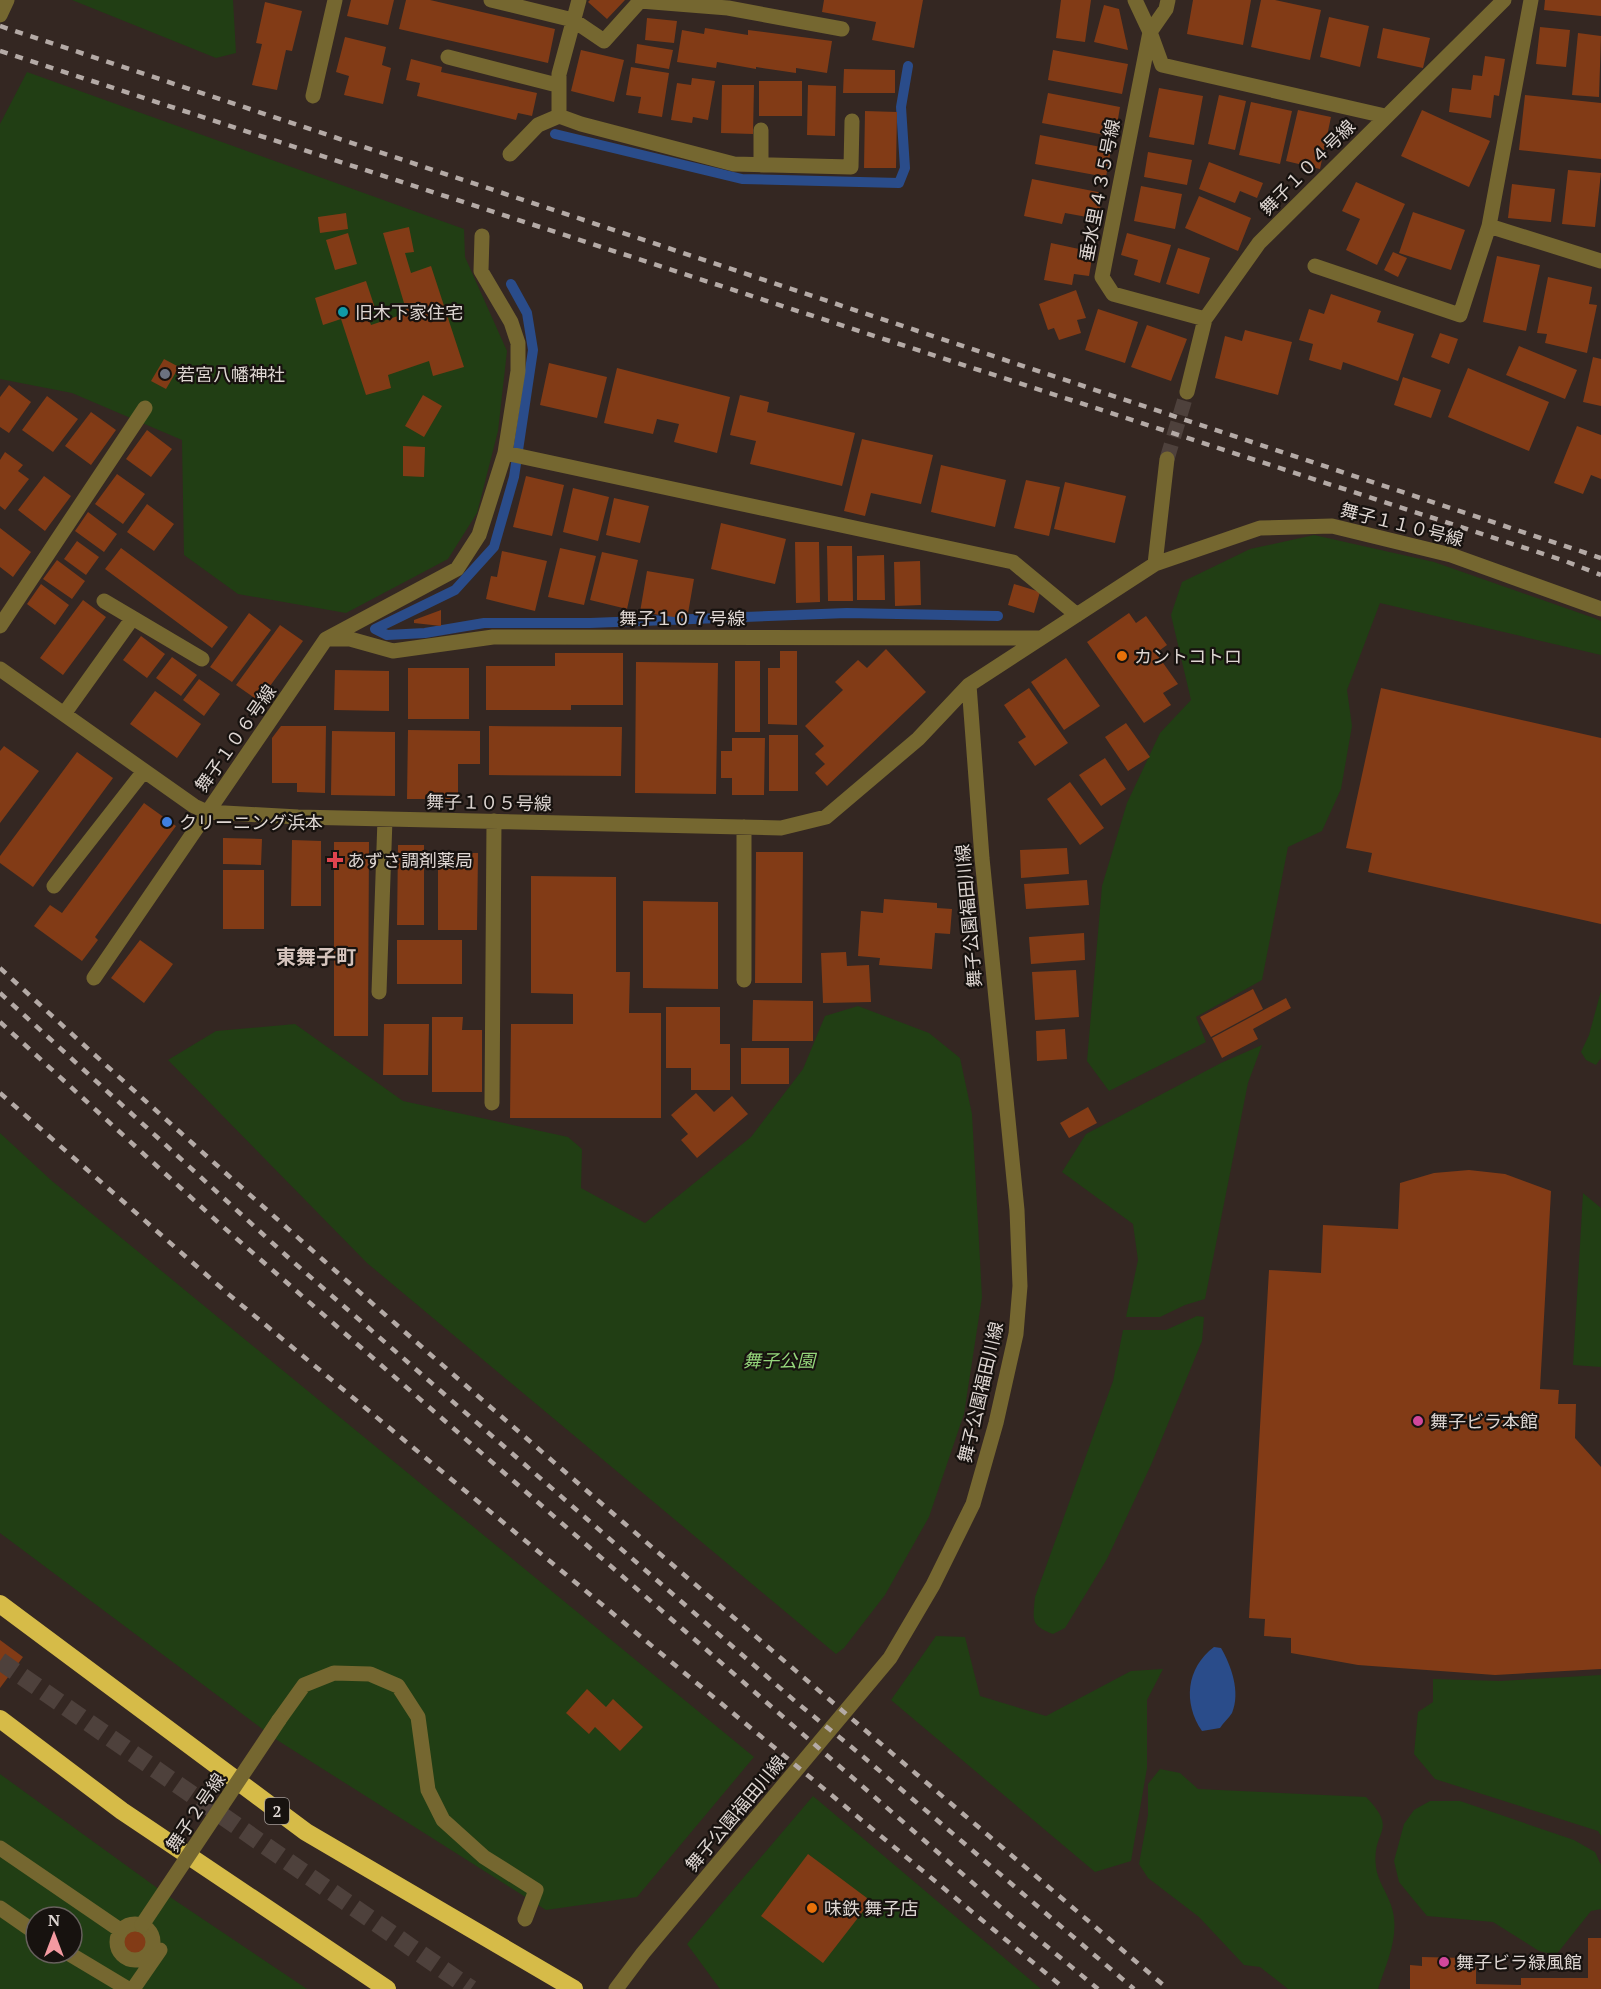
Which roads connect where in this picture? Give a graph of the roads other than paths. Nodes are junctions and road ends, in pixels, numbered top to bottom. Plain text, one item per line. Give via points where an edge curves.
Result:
1 (7, 0) edge
2 (335, 0) edge
3 (491, 0) edge
4 (579, 0) edge
5 (1135, 0) edge
6 (1168, 0) edge
7 (1504, 0) edge
8 (1531, 0) edge
9 (0, 15) edge
10 (573, 20) junction
11 (842, 29) dead end
12 (1150, 32) junction
13 (448, 57) dead end
14 (557, 85) junction
15 (313, 96) dead end
16 (559, 116) junction
17 (1385, 116) junction
18 (852, 121) dead end
19 (760, 130) dead end
20 (510, 154) dead end
21 (761, 165) junction
22 (1489, 226) junction
23 (482, 236) dead end
24 (1601, 261) edge
25 (1315, 266) dead end
26 (1205, 319) junction
27 (1187, 392) tunnel mouth
28 (145, 408) dead end
29 (509, 454) junction
30 (1167, 459) tunnel mouth
31 (1155, 564) junction
32 (104, 601) dead end
33 (1601, 609) edge
34 (1077, 615) junction
35 (132, 619) junction
36 (0, 626) edge
37 (1041, 638) junction
38 (326, 639) junction
39 (202, 659) dead end
40 (0, 669) edge
41 (969, 685) junction
42 (64, 714) junction
43 (144, 771) junction
44 (207, 812) junction
45 (385, 819) junction
46 (494, 821) junction
47 (744, 826) junction
48 (54, 886) dead end
49 (94, 978) dead end
50 (744, 980) dead end
51 (379, 992) dead end
52 (492, 1103) dead end
53 (0, 1604) edge
54 (0, 1719) edge
55 (0, 1848) edge
56 (0, 1908) edge
57 (525, 1919) dead end
58 (145, 1921) junction
59 (24, 1925) edge
60 (120, 1930) junction
61 (84, 1963) edge
62 (128, 1989) edge
63 (133, 1989) edge
64 (387, 1989) edge
65 (574, 1989) edge
66 (616, 1989) edge

1 - 9 street
2 - 15 street
3 - 10 street
4 - 10 street
5 - 12 street
6 - 12 street
7 - 17 street, 舞子１０４号線
8 - 22 street
10 - 11 street via 604,41 640,1 728,8
10 - 14 street
12 - 17 street via 1162,65
12 - 26 street, 垂水里４３５号線 via 1102,277 1113,294
13 - 14 street
14 - 16 street
16 - 20 street via 538,125
16 - 21 street via 734,164
17 - 26 street, 舞子１０４号線 via 1259,243
18 - 21 street via 851,167
19 - 21 street
22 - 24 street
22 - 25 street via 1460,315
23 - 29 street via 481,271 511,322 518,343
26 - 27 street, 舞子１０４号線
28 - 36 street
29 - 34 street via 1013,562
29 - 38 street via 479,535 457,568
30 - 31 street
31 - 33 street, 舞子１１０号線 via 1260,528 1332,526 1451,555
31 - 34 street, 舞子１１０号線
32 - 35 street
34 - 37 street, 舞子１０５号線
35 - 39 street
35 - 42 street
37 - 38 street, 舞子１０７号線 via 493,637 393,651 350,639
37 - 41 street, 舞子１０５号線
38 - 44 street, 舞子１０６号線
40 - 42 street, 舞子１０５号線
41 - 47 street, 舞子１０５号線 via 918,739 826,817 781,828
41 - 66 street, 舞子公園福田川線 via 981,858 1017,1210 1020,1286 1016,1334 996,1423 973,1504 933,1585 890,1658
42 - 43 street, 舞子１０５号線
43 - 44 street, 舞子１０５号線
43 - 48 street
44 - 45 street, 舞子１０５号線
44 - 49 street, 舞子１０６号線
45 - 46 street, 舞子１０５号線
45 - 51 street
46 - 47 street, 舞子１０５号線
46 - 52 street
47 - 50 street
53 - 65 highway, 2 via 306,1832
54 - 64 highway via 122,1811
55 - 60 street
56 - 59 street
57 - 58 street, 舞子２号線, bridge via 536,1890 484,1857 443,1820 428,1790 418,1717 398,1686 370,1674 333,1673 304,1685
58 - 60 street
58 - 60 street via 154,1939 148,1956 140,1960 122,1956 116,1938
58 - 63 street via 156,1924 161,1948
61 - 62 street

